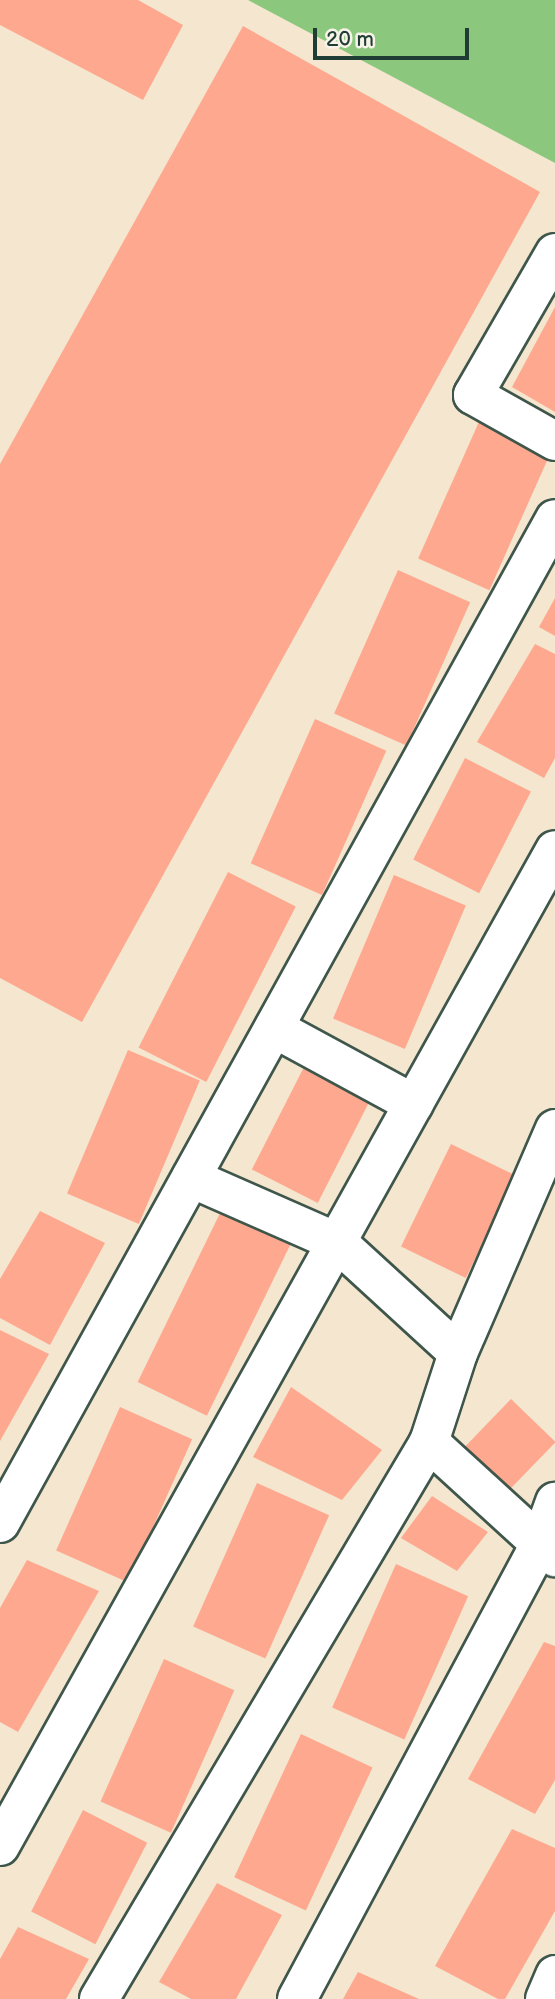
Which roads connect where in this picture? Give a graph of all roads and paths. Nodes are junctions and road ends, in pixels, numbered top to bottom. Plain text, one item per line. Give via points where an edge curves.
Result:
1 (555, 253) edge
2 (555, 441) edge
3 (555, 519) edge
4 (555, 850) edge
5 (274, 1028) junction
6 (414, 1104) junction
7 (555, 1129) edge
8 (191, 1178) junction
9 (337, 1242) junction
10 (457, 1353) junction
11 (429, 1442) junction
12 (555, 1502) edge
13 (0, 1523) edge
14 (547, 1551) edge
15 (0, 1846) edge
16 (555, 1975) edge
17 (99, 1999) edge
18 (296, 1999) edge
19 (545, 1999) edge

1 - 2 street via 473,396
3 - 5 street
4 - 6 street
5 - 6 street
5 - 8 street
6 - 9 street
7 - 10 street
8 - 9 street
8 - 13 street
9 - 10 street
9 - 15 street
10 - 11 street
11 - 14 street
11 - 17 street
12 - 14 street
14 - 18 street
16 - 19 street

